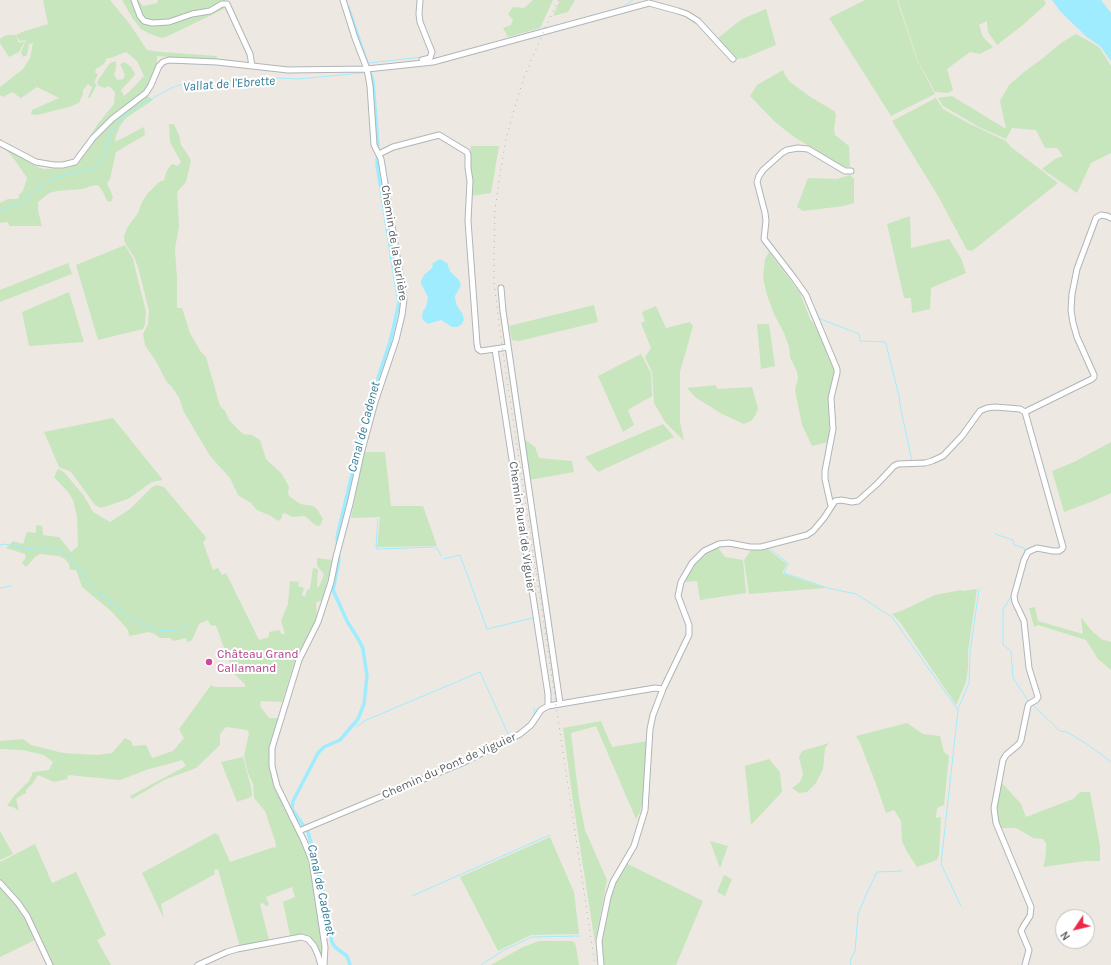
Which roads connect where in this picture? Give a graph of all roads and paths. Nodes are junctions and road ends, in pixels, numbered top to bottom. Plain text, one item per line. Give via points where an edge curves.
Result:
1 (134, 0) edge
2 (343, 0) edge
3 (420, 0) edge
4 (733, 59) dead end
5 (407, 64) junction
6 (252, 66) junction
7 (369, 68) junction
8 (0, 143) edge
9 (378, 152) junction
10 (851, 171) dead end
11 (1111, 218) edge
12 (501, 288) dead end
13 (508, 347) junction
14 (495, 349) junction
15 (1025, 412) junction
16 (831, 506) junction
17 (663, 689) junction
18 (560, 703) junction
19 (548, 706) junction
20 (299, 831) junction
21 (0, 883) edge
22 (50, 965) edge
23 (198, 965) edge
24 (321, 965) edge
25 (324, 965) edge
26 (601, 965) edge
27 (1025, 965) edge

1 - 6 street via 141,18 152,23 169,22 227,4 250,54
2 - 7 street, Chemin de la Burlière via 355,38
3 - 5 street via 420,22 432,54 428,60
4 - 5 street via 698,21 687,14 649,3 457,57
5 - 7 street
6 - 7 street via 288,70
6 - 8 street via 218,60 166,61 161,64 146,93 112,119 93,138 78,160 72,163 54,165 36,162
7 - 9 street, Chemin de la Burlière via 374,145
9 - 14 street via 439,135 467,152 470,181 468,221 477,344 481,351
9 - 20 street, Chemin de la Burlière via 403,291 403,307 396,340 374,402 363,443 331,582 321,613 299,660 272,748 275,781
10 - 16 street via 842,170 808,149 798,148 782,153 763,170 757,182 766,221 764,239 806,295 837,368 831,398 832,435 825,471
11 - 15 street via 1100,215 1096,218 1077,269 1072,294 1073,323 1094,377
12 - 13 street
13 - 14 street
13 - 18 street
14 - 19 street, Chemin Rural de Viguier
15 - 16 street via 1020,409 995,407 983,409 943,456 925,463 898,464 858,501 838,500
15 - 27 street via 1062,544 1060,551 1037,548 1028,552 1014,596 1024,621 1029,668 1038,699 1027,708 1019,744 1003,760 994,813 996,824 1031,907 1030,916 1021,931 1029,952
16 - 17 street via 813,531 801,537 760,547 719,544 704,551 696,559 679,586 678,596 689,625 689,635
17 - 18 street, Chemin du Pont de Viguier via 655,688
17 - 26 street via 650,729 645,810 634,846 613,882 608,897 599,941
18 - 19 street, Chemin du Pont de Viguier
19 - 20 street, Chemin du Pont de Viguier via 541,710 526,730 515,737 462,763
20 - 25 street, Chemin de la Burlière via 312,861 324,941
21 - 22 street via 27,916
23 - 24 street via 237,949 301,937 308,939 314,946

